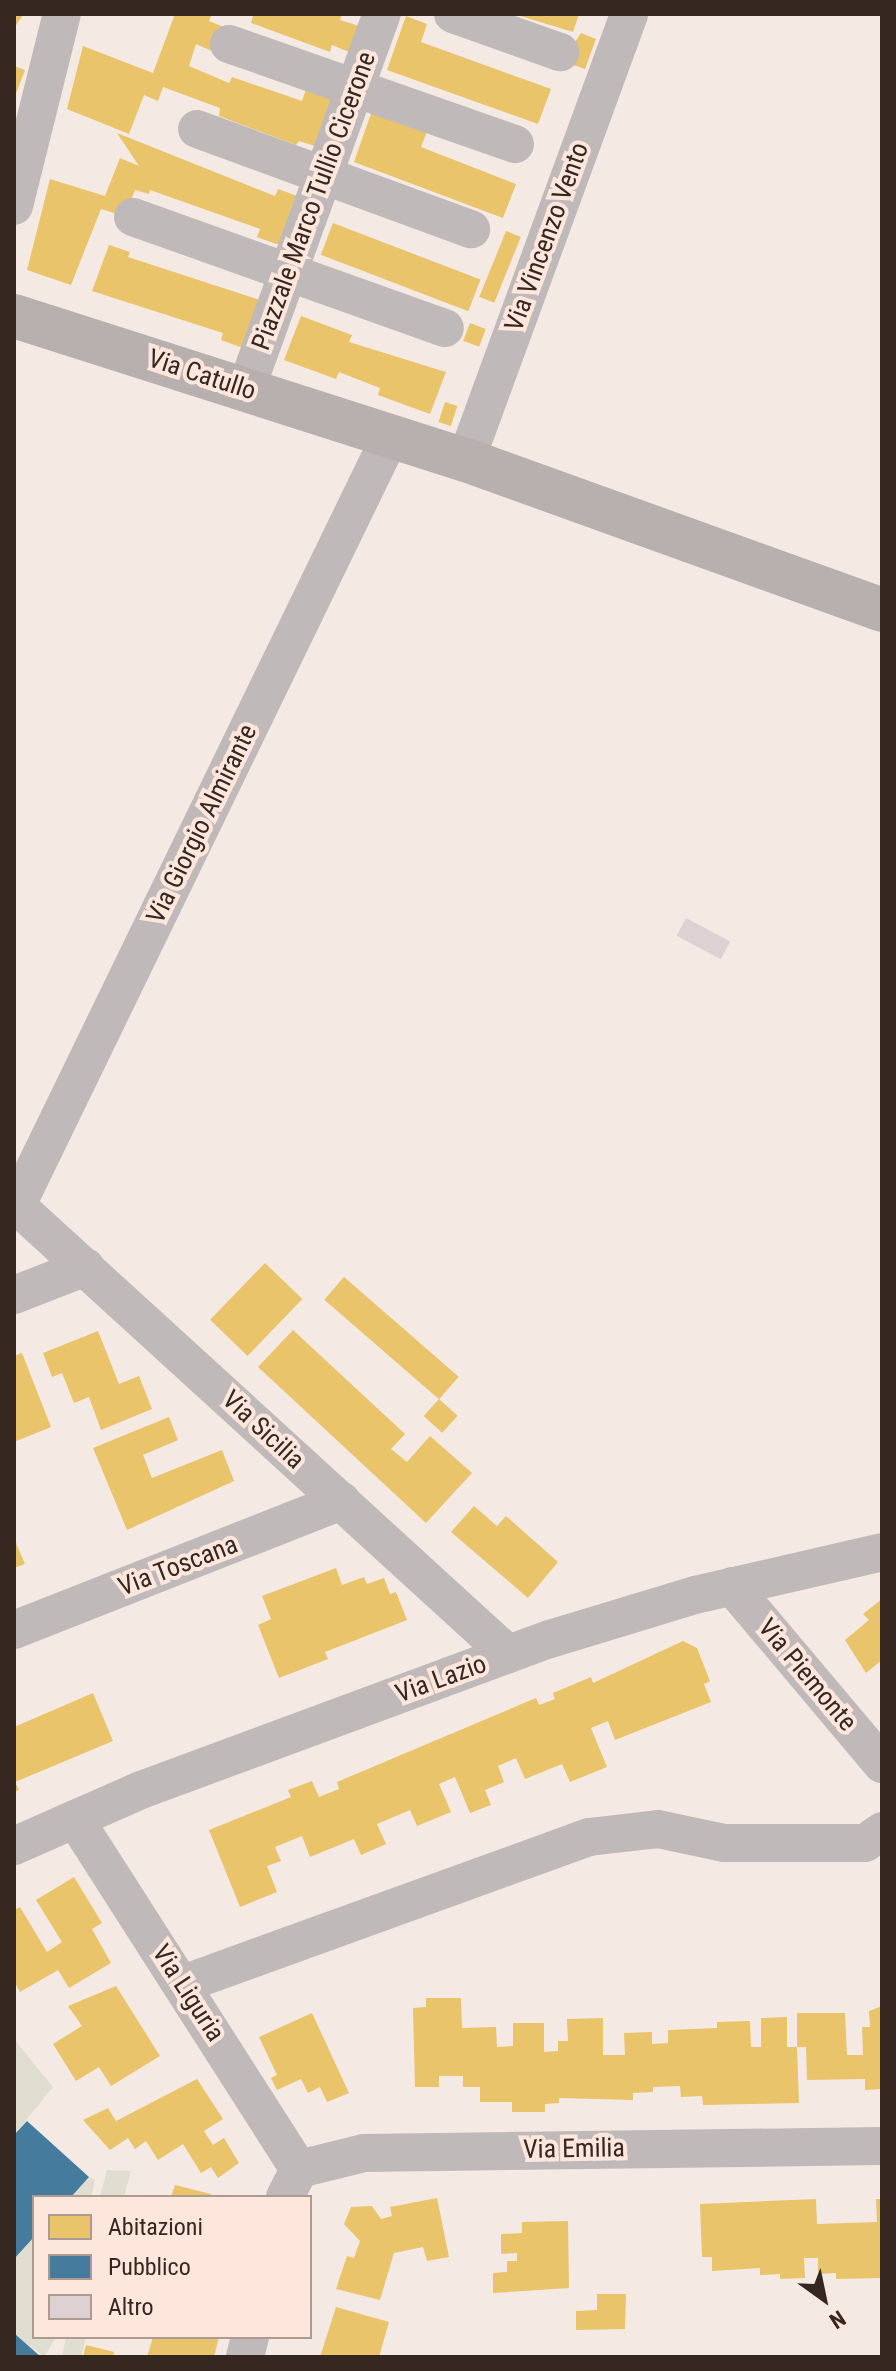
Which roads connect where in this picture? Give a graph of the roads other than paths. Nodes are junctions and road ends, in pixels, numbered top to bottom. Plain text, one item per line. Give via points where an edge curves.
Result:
1 (62, 14) edge
2 (382, 14) edge
3 (453, 14) edge
4 (629, 14) edge
5 (229, 44) dead end
6 (560, 52) dead end
7 (355, 88) junction
8 (197, 129) dead end
9 (515, 144) dead end
10 (323, 175) junction
11 (14, 206) edge
12 (133, 217) dead end
13 (471, 229) dead end
14 (288, 271) junction
15 (14, 316) edge
16 (445, 328) dead end
17 (246, 389) junction
18 (390, 437) junction
19 (466, 460) junction
20 (882, 610) edge
21 (16, 1209) edge
22 (86, 1267) junction
23 (14, 1295) edge
24 (341, 1501) junction
25 (882, 1552) edge
26 (732, 1586) junction
27 (14, 1630) edge
28 (508, 1654) junction
29 (882, 1764) edge
30 (75, 1819) junction
31 (882, 1831) edge
32 (14, 1846) edge
33 (183, 1984) junction
34 (882, 2146) edge
35 (292, 2183) edge

1 - 11 street
2 - 7 street, Piazzale Marco Tullio Cicerone
3 - 6 street
4 - 19 street, Via Vincenzo Vento
5 - 7 street
7 - 9 street
7 - 10 street, Piazzale Marco Tullio Cicerone
8 - 10 street
10 - 13 street
10 - 14 street, Piazzale Marco Tullio Cicerone
12 - 14 street
14 - 16 street
14 - 17 street, Piazzale Marco Tullio Cicerone
15 - 17 street, Via Catullo
17 - 18 street, Via Catullo
18 - 19 street, Via Catullo
18 - 21 street, Via Giorgio Almirante
19 - 20 street, Via Catullo
21 - 22 street, Via Sicilia
22 - 23 street
22 - 24 street, Via Sicilia
24 - 27 street, Via Toscana
24 - 28 street, Via Sicilia
25 - 26 street, Via Lazio
26 - 28 street, Via Lazio
26 - 29 street, Via Piemonte
28 - 30 street, Via Lazio
30 - 32 street, Via Lazio
30 - 33 street, Via Liguria
31 - 33 street via 865,1843 724,1843 658,1829 589,1837
33 - 35 street, Via Liguria
34 - 35 street, Via Emilia via 364,2153

